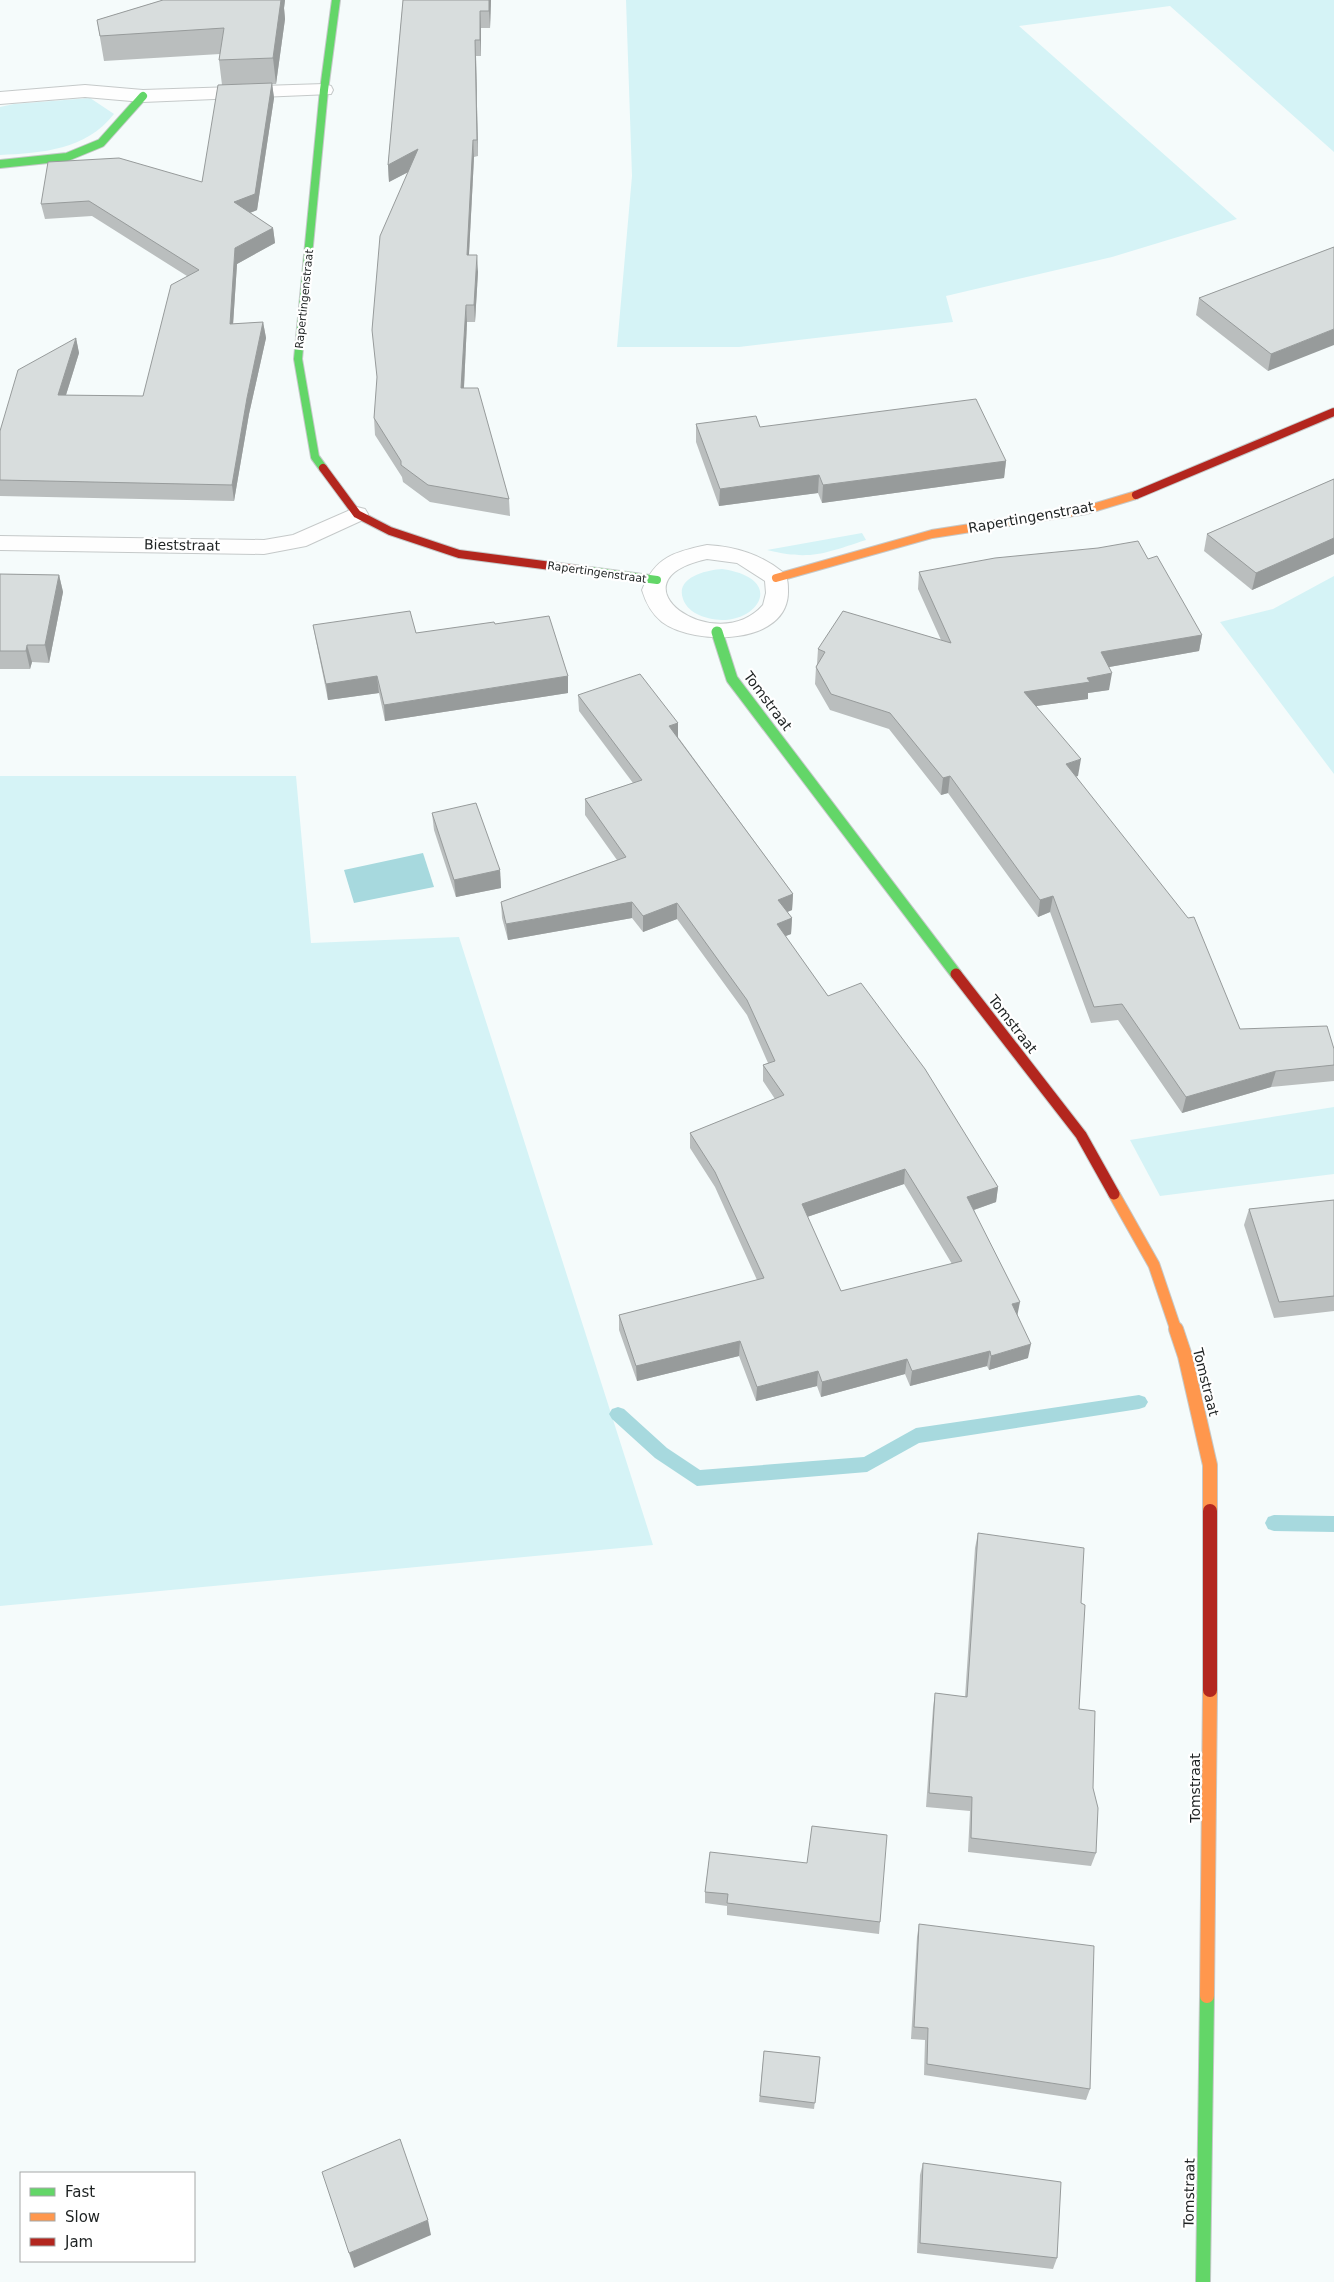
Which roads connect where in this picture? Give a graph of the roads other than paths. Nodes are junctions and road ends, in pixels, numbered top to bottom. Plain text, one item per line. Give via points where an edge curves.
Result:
1 (336, 0) edge
2 (324, 90) junction
3 (143, 96) junction
4 (0, 98) edge
5 (0, 164) edge
6 (1334, 412) edge
7 (357, 514) junction
8 (0, 543) edge
9 (776, 578) junction
10 (657, 580) junction
11 (717, 632) junction
12 (1203, 2282) edge

1 - 2 street, Rapertingenstraat
2 - 3 street
2 - 7 street, Rapertingenstraat via 298,358 315,458
3 - 4 street via 85,91
3 - 5 street via 101,143 68,157
6 - 9 street, Rapertingenstraat via 1149,491 1086,510 932,534
7 - 8 street, Bieststraat via 298,541 264,547
7 - 10 street, Rapertingenstraat via 390,531 459,554
9 - 10 street via 756,561 735,554 707,552 680,559 665,569
9 - 11 street via 778,596 771,611 748,626
10 - 11 street via 656,602 666,614 678,623
11 - 12 street, Tomstraat via 732,679 1081,1135 1154,1265 1185,1356 1210,1465 1210,1807

